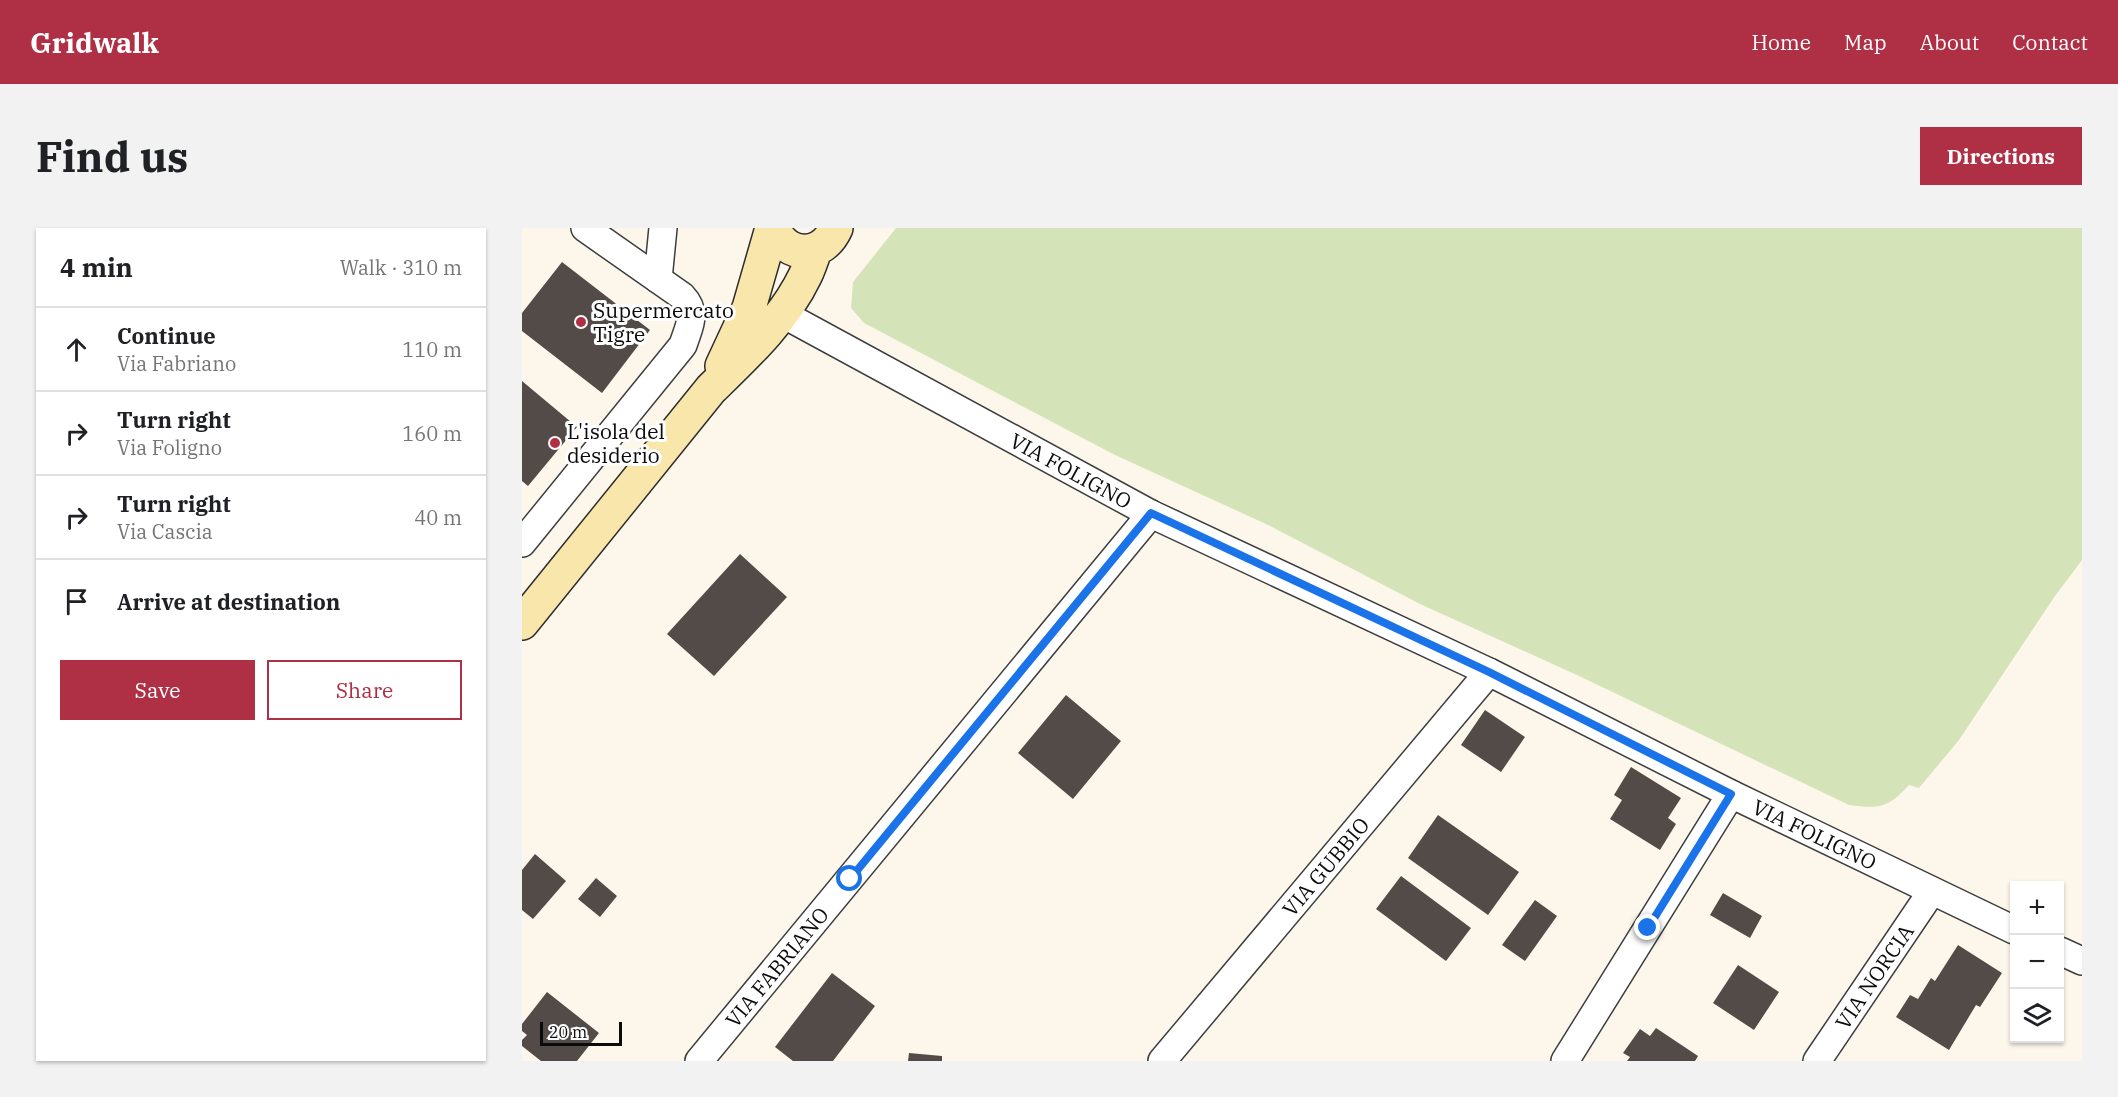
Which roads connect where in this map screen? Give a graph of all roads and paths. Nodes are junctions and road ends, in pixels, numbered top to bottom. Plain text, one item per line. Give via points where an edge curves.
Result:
1 (585, 228) edge
2 (663, 228) edge
3 (773, 228) edge
4 (825, 239) edge
5 (658, 279) junction
6 (781, 313) junction
7 (711, 389) junction
8 (1151, 513) junction
9 (522, 543) edge
10 (522, 623) edge
11 (1489, 672) junction
12 (1731, 794) junction
13 (1932, 891) junction
14 (2010, 928) edge
15 (2064, 953) edge
16 (2082, 961) edge
17 (699, 1061) edge
18 (1162, 1061) edge
19 (1565, 1061) edge
20 (1816, 1061) edge

1 - 5 street
2 - 5 street
3 - 4 main road via 784,244 794,250 804,251
3 - 7 main road via 749,308
4 - 6 main road
5 - 9 street via 689,303 692,316 683,345
6 - 7 main road
6 - 8 street, VIA FOLIGNO
7 - 10 main road
8 - 11 street, VIA FOLIGNO
8 - 17 street, VIA FABRIANO
11 - 12 street, VIA FOLIGNO
11 - 18 street, VIA GUBBIO
12 - 13 street, VIA FOLIGNO
12 - 19 street
13 - 14 street, VIA FOLIGNO
13 - 20 street, VIA NORCIA
15 - 16 street

